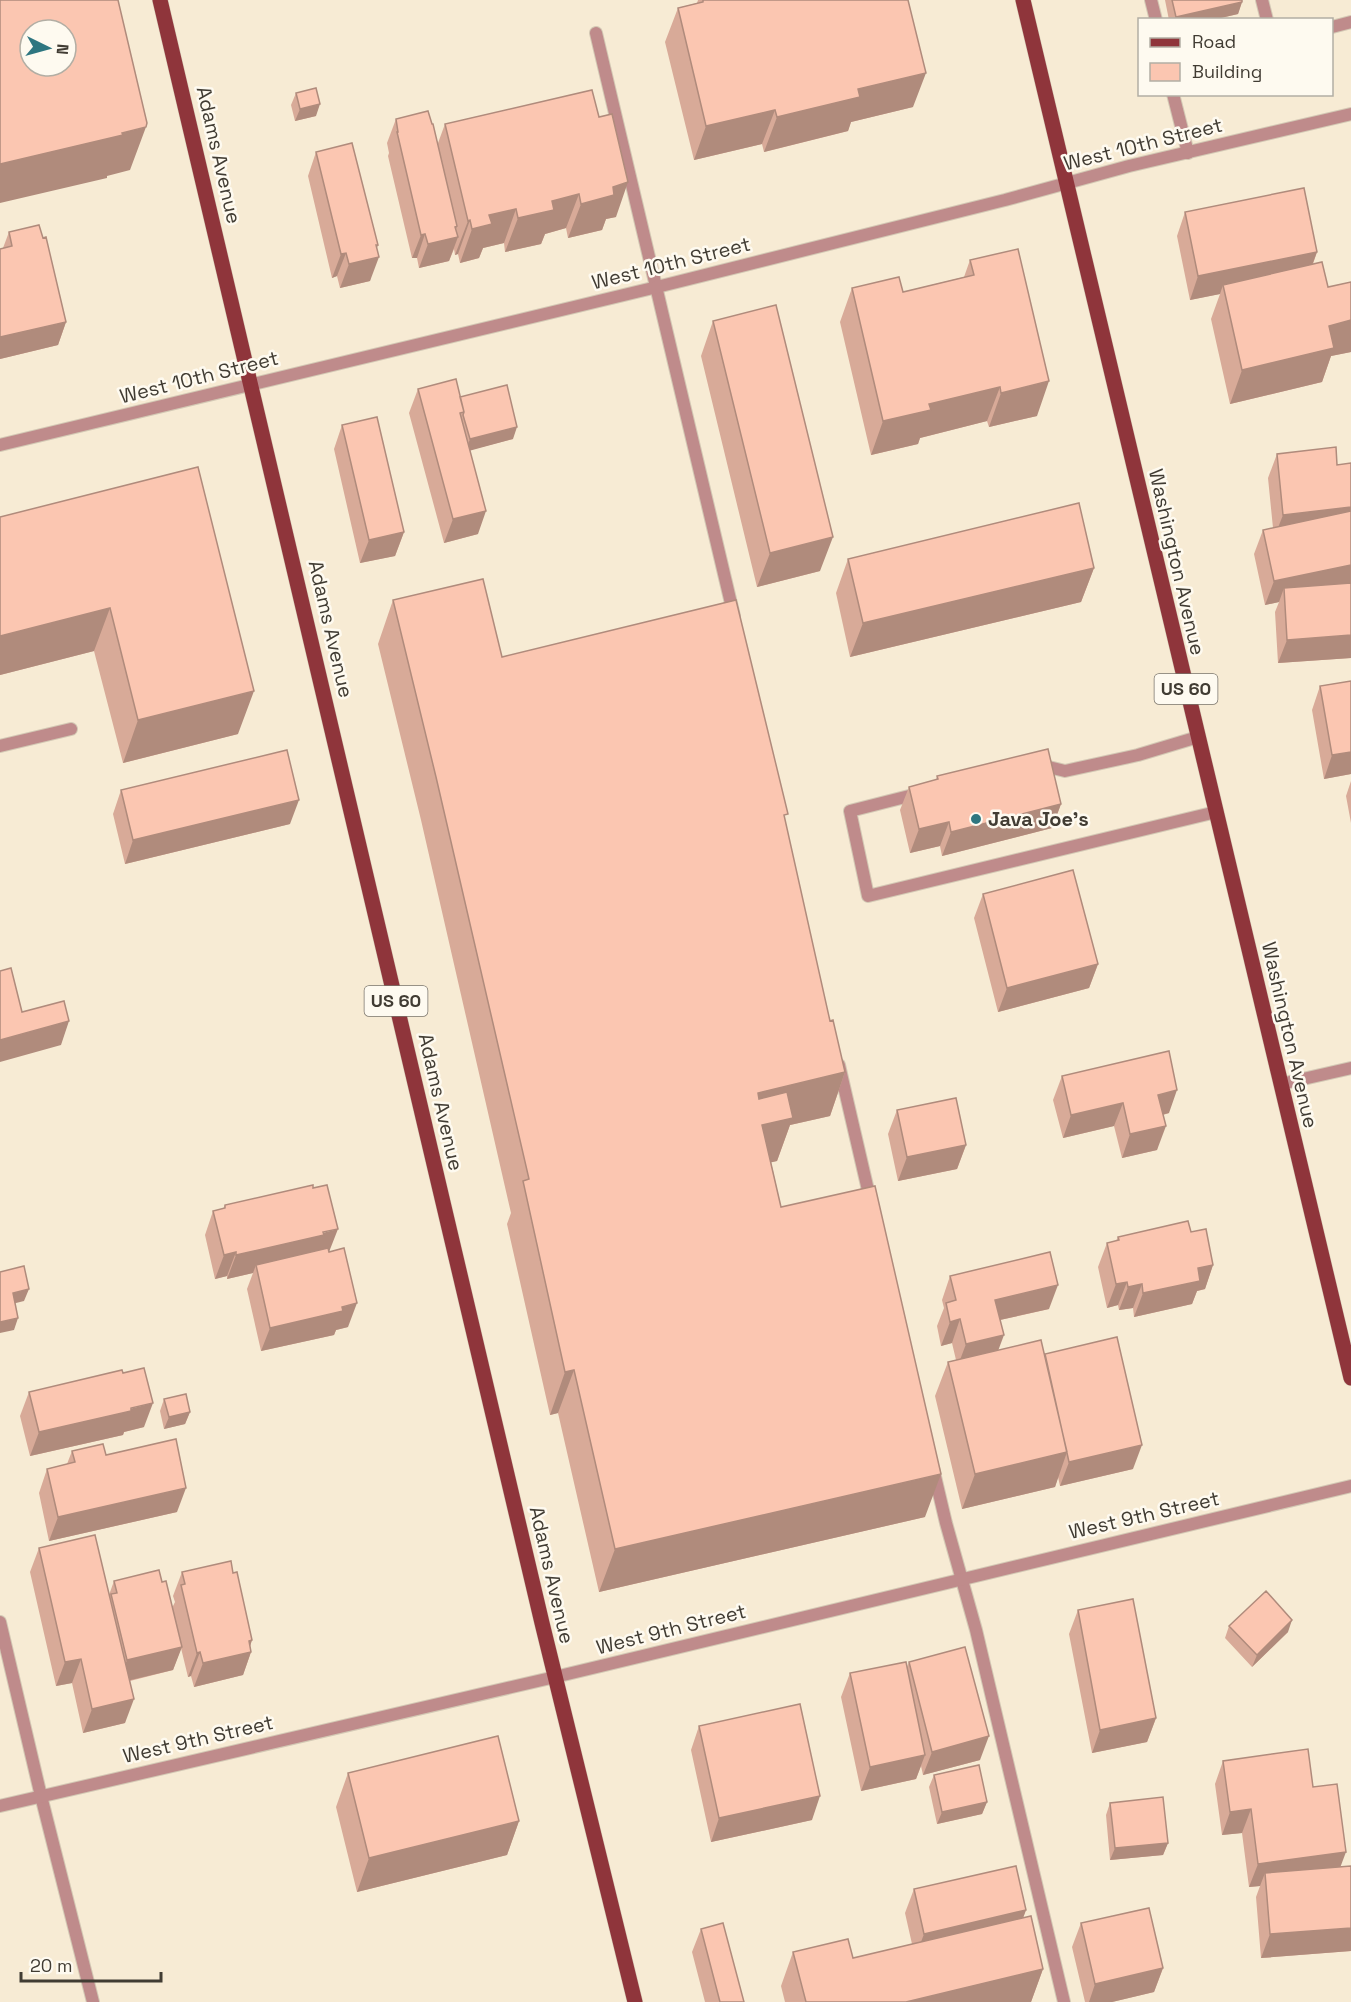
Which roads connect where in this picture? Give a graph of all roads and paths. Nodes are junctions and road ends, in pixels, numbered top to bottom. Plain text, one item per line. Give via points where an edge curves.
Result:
1 (160, 0) edge
2 (1023, 0) edge
3 (1151, 0) edge
4 (1262, 0) edge
5 (1156, 18) edge
6 (1266, 18) edge
7 (1351, 22) edge
8 (1333, 27) edge
9 (596, 33) dead end
10 (1174, 96) edge
11 (1351, 114) edge
12 (1188, 153) junction
13 (1066, 184) junction
14 (657, 287) junction
15 (252, 384) junction
16 (0, 446) edge
17 (736, 623) edge
18 (71, 729) dead end
19 (1198, 737) junction
20 (0, 746) edge
21 (1024, 767) edge
22 (931, 791) edge
23 (1216, 812) junction
24 (837, 1055) edge
25 (1351, 1068) edge
26 (1281, 1084) junction
27 (875, 1219) edge
28 (1351, 1378) edge
29 (930, 1452) edge
30 (1351, 1486) edge
31 (962, 1579) junction
32 (0, 1622) edge
33 (555, 1677) junction
34 (41, 1796) junction
35 (0, 1806) edge
36 (93, 2002) edge
37 (636, 2002) edge
38 (1064, 2002) edge

1 - 15 main road, Adams Avenue / US 60
2 - 13 main road, Washington Avenue / US 60
3 - 5 street
4 - 6 street
7 - 8 street
9 - 14 street
10 - 12 street
11 - 12 street, West 10th Street
12 - 13 street, West 10th Street
13 - 14 street, West 10th Street
13 - 19 main road, Washington Avenue / US 60
14 - 15 street, West 10th Street
14 - 17 street
15 - 16 street, West 10th Street
15 - 33 main road, Adams Avenue / US 60
18 - 20 street
19 - 21 street via 1065,771 1035,764
19 - 23 main road, Washington Avenue / US 60
22 - 23 street via 850,812 868,896
23 - 26 main road, Washington Avenue / US 60
24 - 27 street
25 - 26 street
26 - 28 main road, Washington Avenue / US 60
29 - 31 street
30 - 31 street, West 9th Street
31 - 33 street, West 9th Street
31 - 38 street
32 - 34 street
33 - 34 street, West 9th Street
33 - 37 main road, Adams Avenue / US 60
34 - 35 street, West 9th Street
34 - 36 street

